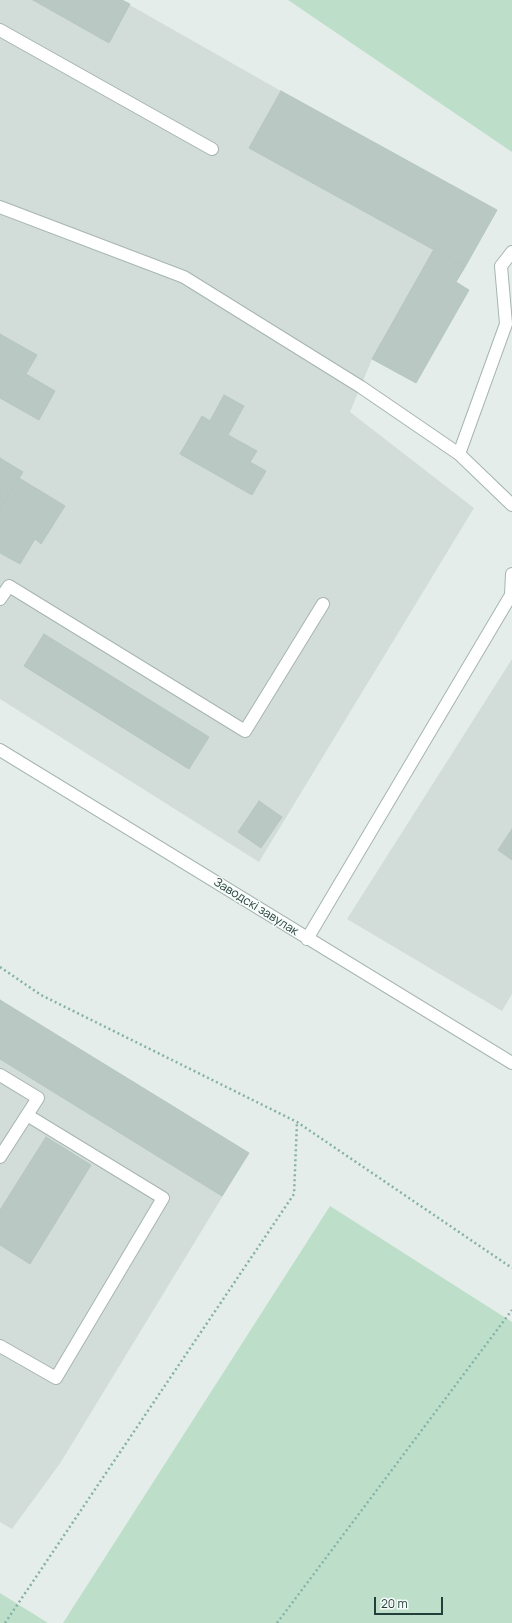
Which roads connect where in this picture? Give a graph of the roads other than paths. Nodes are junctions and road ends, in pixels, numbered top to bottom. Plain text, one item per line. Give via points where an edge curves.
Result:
1 (0, 30) edge
2 (212, 149) dead end
3 (0, 207) edge
4 (512, 252) edge
5 (459, 454) junction
6 (512, 505) edge
7 (512, 574) edge
8 (511, 594) edge
9 (0, 599) edge
10 (323, 604) dead end
11 (0, 750) edge
12 (307, 939) junction
13 (511, 1060) edge
14 (0, 1075) edge
15 (27, 1115) junction
16 (0, 1157) edge
17 (0, 1346) edge

1 - 2 lane
3 - 5 lane via 184,277 361,387
4 - 5 lane via 501,266 506,324
5 - 6 lane
7 - 8 lane
8 - 12 lane
9 - 10 lane via 9,586 245,731
11 - 12 lane, Заводскі завулак
12 - 13 lane, Заводскі завулак
14 - 15 lane via 38,1098
15 - 16 lane
15 - 17 lane via 163,1198 56,1378

